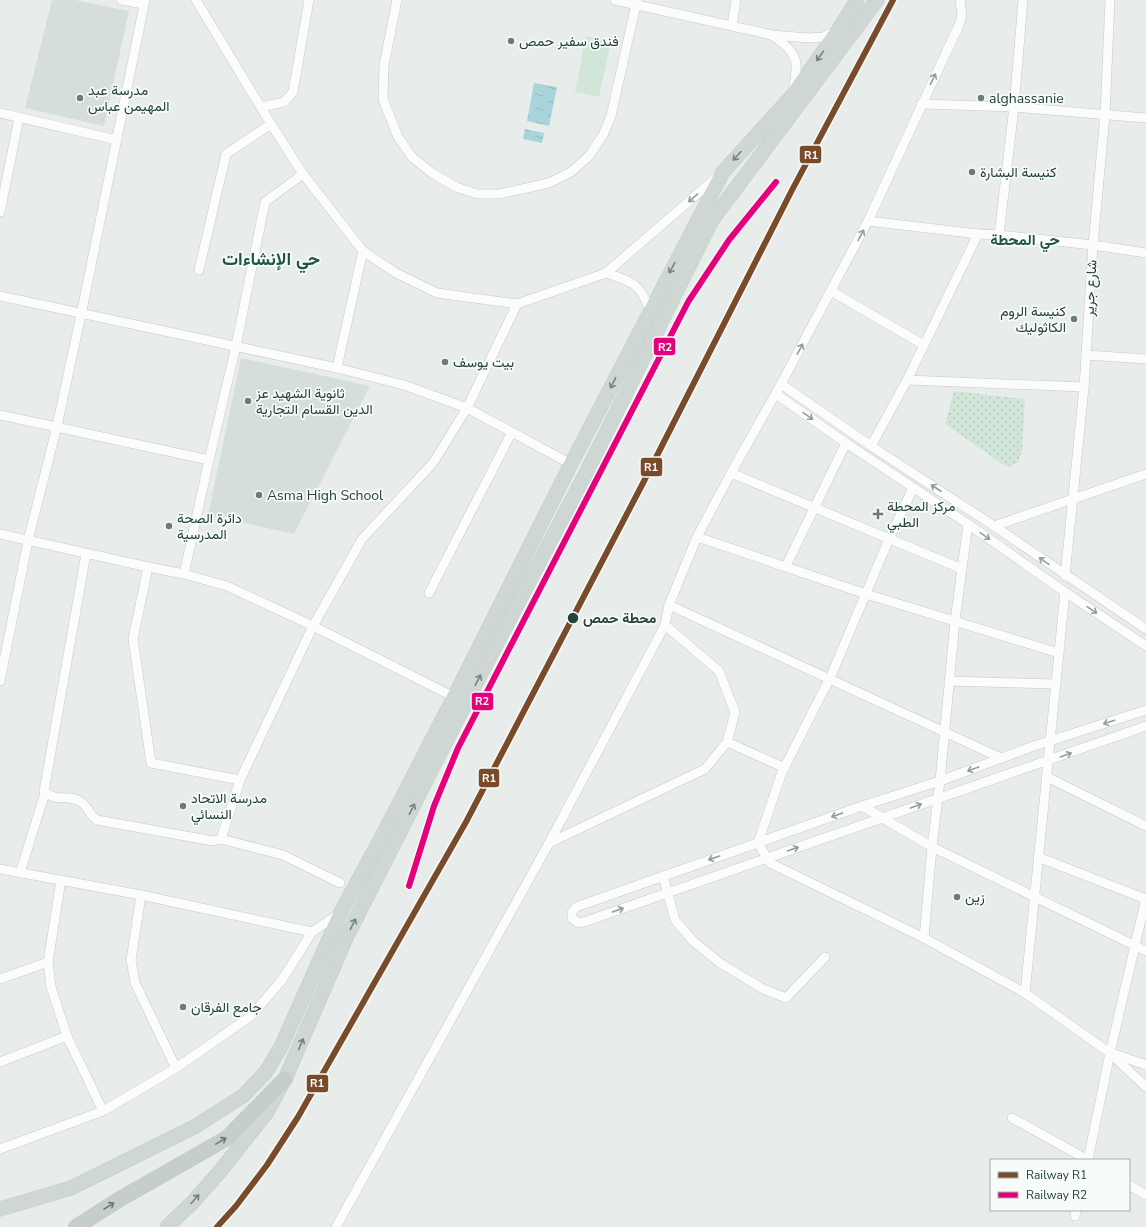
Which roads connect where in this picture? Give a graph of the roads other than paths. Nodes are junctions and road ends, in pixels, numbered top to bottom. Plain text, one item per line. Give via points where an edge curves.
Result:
1 (121, 0) edge
2 (196, 0) edge
3 (309, 0) edge
4 (397, 0) edge
5 (615, 0) edge
6 (736, 0) edge
7 (857, 0) edge
8 (877, 0) edge
9 (960, 0) edge
10 (1023, 0) edge
11 (1110, 0) edge
12 (144, 2) edge
13 (637, 2) edge
14 (732, 25) junction
15 (840, 29) junction
16 (772, 35) junction
17 (792, 96) junction
18 (921, 104) junction
19 (261, 107) junction
20 (1014, 107) junction
21 (0, 113) edge
22 (1105, 115) junction
23 (20, 118) junction
24 (1146, 118) edge
25 (271, 124) junction
26 (117, 140) junction
27 (723, 172) junction
28 (303, 174) junction
29 (0, 212) edge
30 (868, 220) junction
31 (978, 234) junction
32 (999, 235) junction
33 (1093, 245) junction
34 (363, 251) junction
35 (1146, 253) edge
36 (199, 270) dead end
37 (606, 274) junction
38 (831, 291) junction
39 (0, 296) edge
40 (517, 304) junction
41 (650, 311) junction
42 (80, 314) junction
43 (924, 345) junction
44 (236, 346) junction
45 (1086, 355) junction
46 (1146, 358) edge
47 (337, 368) junction
48 (907, 380) junction
49 (781, 384) junction
50 (1084, 387) junction
51 (776, 394) junction
52 (467, 408) junction
53 (0, 415) edge
54 (57, 426) junction
55 (512, 432) junction
56 (846, 443) junction
57 (871, 446) junction
58 (209, 460) junction
59 (572, 464) junction
60 (731, 473) junction
61 (1146, 474) edge
62 (913, 488) junction
63 (1073, 499) junction
64 (815, 507) junction
65 (968, 524) junction
66 (994, 526) junction
67 (0, 534) edge
68 (697, 537) junction
69 (889, 539) junction
70 (28, 541) junction
71 (86, 554) junction
72 (786, 566) junction
73 (148, 567) junction
74 (962, 569) junction
75 (184, 574) junction
76 (1065, 576) junction
77 (1065, 592) junction
78 (429, 593) dead end
79 (866, 594) junction
80 (669, 605) junction
81 (955, 621) junction
82 (665, 625) junction
83 (313, 626) junction
84 (1146, 630) edge
85 (1146, 646) edge
86 (1059, 653) junction
87 (830, 678) junction
88 (0, 681) edge
89 (949, 681) junction
90 (1056, 684) junction
91 (454, 697) junction
92 (1146, 710) edge
93 (1146, 726) edge
94 (944, 731) junction
95 (1050, 741) junction
96 (727, 742) junction
97 (1001, 758) junction
98 (1048, 761) junction
99 (785, 768) junction
100 (1047, 777) junction
101 (240, 780) junction
102 (940, 781) junction
103 (45, 793) junction
104 (938, 798) junction
105 (862, 806) junction
106 (882, 818) junction
107 (1146, 826) edge
108 (221, 839) junction
109 (548, 843) junction
110 (758, 843) junction
111 (932, 847) junction
112 (1038, 857) junction
113 (767, 858) junction
114 (0, 869) edge
115 (20, 873) junction
116 (663, 876) junction
117 (61, 880) junction
118 (340, 883) dead end
119 (667, 893) junction
120 (141, 895) junction
121 (1034, 897) junction
122 (1146, 899) edge
123 (341, 912) junction
124 (312, 932) junction
125 (924, 938) junction
126 (1134, 946) junction
127 (1146, 952) edge
128 (825, 957) dead end
129 (48, 962) junction
130 (0, 979) edge
131 (1025, 993) junction
132 (67, 1036) junction
133 (1110, 1053) junction
134 (0, 1062) edge
135 (1146, 1064) edge
136 (176, 1068) junction
137 (286, 1079) junction
138 (1146, 1087) edge
139 (103, 1110) junction
140 (1012, 1118) dead end
141 (0, 1149) edge
142 (1086, 1159) edge
143 (1088, 1159) edge
144 (1130, 1186) edge
145 (1146, 1195) edge
146 (0, 1209) edge
147 (76, 1227) edge
148 (167, 1227) edge
149 (336, 1227) edge

1 - 12 street
2 - 19 street
3 - 19 street via 293,92 284,102
4 - 13 street via 384,65 383,99 398,137 412,157 432,173 456,187 477,194 499,194 549,183 571,172 589,156 603,135 611,116
5 - 13 street
6 - 14 street
7 - 15 main road
137 -> 8 main road via 347,936 586,473 712,220
18 -> 9 street via 959,25 962,14
10 - 20 street
11 - 22 street, شارع جرير
12 - 26 street
13 - 14 street
14 - 16 street
15 - 16 street via 824,37
15 -> 17 main road
16 - 17 street via 786,44 794,54 797,69
17 -> 27 main road
18 - 20 street
18 - 30 street
19 - 25 street
20 - 22 street
20 - 32 street
21 - 23 street
22 - 24 street
22 - 33 street, شارع جرير
23 - 26 street
23 - 29 street
25 - 28 street
25 - 36 street via 226,154
26 - 42 street
27 -> 37 street
27 -> 41 main road
28 - 34 street
28 - 44 street via 265,202
30 - 31 street
38 -> 30 street
31 - 32 street
31 - 43 street
32 - 33 street
33 - 35 street
33 - 45 street, شارع جرير
34 - 40 street via 396,273 437,293
34 - 47 street
37 - 40 street
37 - 41 street via 624,279 638,287
38 - 43 street
49 -> 38 street
39 - 42 street
40 - 52 street
41 -> 59 main road
42 - 44 street
42 - 54 street
43 - 48 street
44 - 47 street
44 - 58 street
45 - 46 street
45 - 50 street, شارع جرير
47 - 52 street via 404,385
48 - 50 street
48 - 57 street
49 - 51 street
49 - 57 street
50 - 63 street, شارع جرير
51 -> 56 street
51 - 60 street
52 - 55 street
52 - 83 street via 432,463 362,539
53 - 54 street
54 - 58 street
54 - 70 street
55 - 59 street
55 - 78 street
56 - 62 street
56 - 64 street
66 -> 57 street
58 - 75 street
59 - 91 main road
60 - 64 street
60 - 68 street
61 - 63 street
62 - 65 street
62 - 69 street
63 - 66 street
63 - 76 street, شارع جرير
64 - 69 street
64 - 72 street
65 - 74 street
65 -> 77 street
76 -> 66 street
67 - 70 street
68 - 72 street
68 - 80 street
69 - 74 street
69 - 79 street
70 - 71 street
70 - 88 street
71 - 73 street
71 - 103 street
72 - 79 street
73 - 75 street
73 - 101 street via 134,639 151,763
74 - 81 street
75 - 83 street via 227,586
76 - 84 street
77 -> 85 street
77 - 86 street
79 - 81 street
79 - 87 street
80 - 82 street
80 - 87 street
81 - 86 street
81 - 89 street
82 - 96 street via 719,671 735,712
82 - 109 street
83 - 91 street
83 - 101 street
86 - 90 street
87 - 94 street
87 - 99 street
89 - 90 street
89 - 94 street
90 - 95 street
91 - 123 main road
92 -> 95 street
98 -> 93 street
94 - 97 street
94 - 102 street
95 - 97 street
95 - 98 street
96 - 99 street
96 - 109 street via 705,769
97 -> 102 street
98 - 100 street
98 - 104 street
99 - 110 street
100 - 107 street
100 - 112 street
101 - 108 street
102 - 104 street
102 - 105 street
103 - 108 street via 54,797 78,800 97,820 213,841
103 - 115 street
106 -> 104 street
104 - 111 street
105 - 106 street
105 -> 110 street
106 - 111 street
113 -> 106 street
108 - 118 street via 283,855
109 - 149 street
110 - 113 street
110 -> 116 street
111 - 121 street
111 - 125 street
112 - 121 street
112 - 122 street
113 - 119 street
113 - 125 street via 770,863
114 - 115 street
115 - 117 street
116 - 119 street
116 -> 119 street via 576,907 572,912 572,918 581,923
117 - 120 street
117 - 129 street
119 - 128 street via 675,920 693,941 720,963 763,989 782,997 786,998
120 - 124 street
120 - 136 street via 131,960 135,983
121 - 126 street
121 - 131 street
122 - 126 street
123 - 124 street
123 - 146 main road via 281,1047 266,1072 243,1096 194,1127 72,1188
124 - 136 street via 282,980 251,1016
125 - 131 street
126 - 127 street
126 - 133 street
129 - 130 street
129 - 132 street via 51,987
131 - 133 street
132 - 134 street
132 - 139 street
133 - 135 street
133 - 138 street
133 - 143 street
136 - 139 street
147 -> 137 highway via 226,1138
148 -> 137 main road via 222,1169 267,1112
139 - 141 street
140 - 142 street
144 - 145 street

